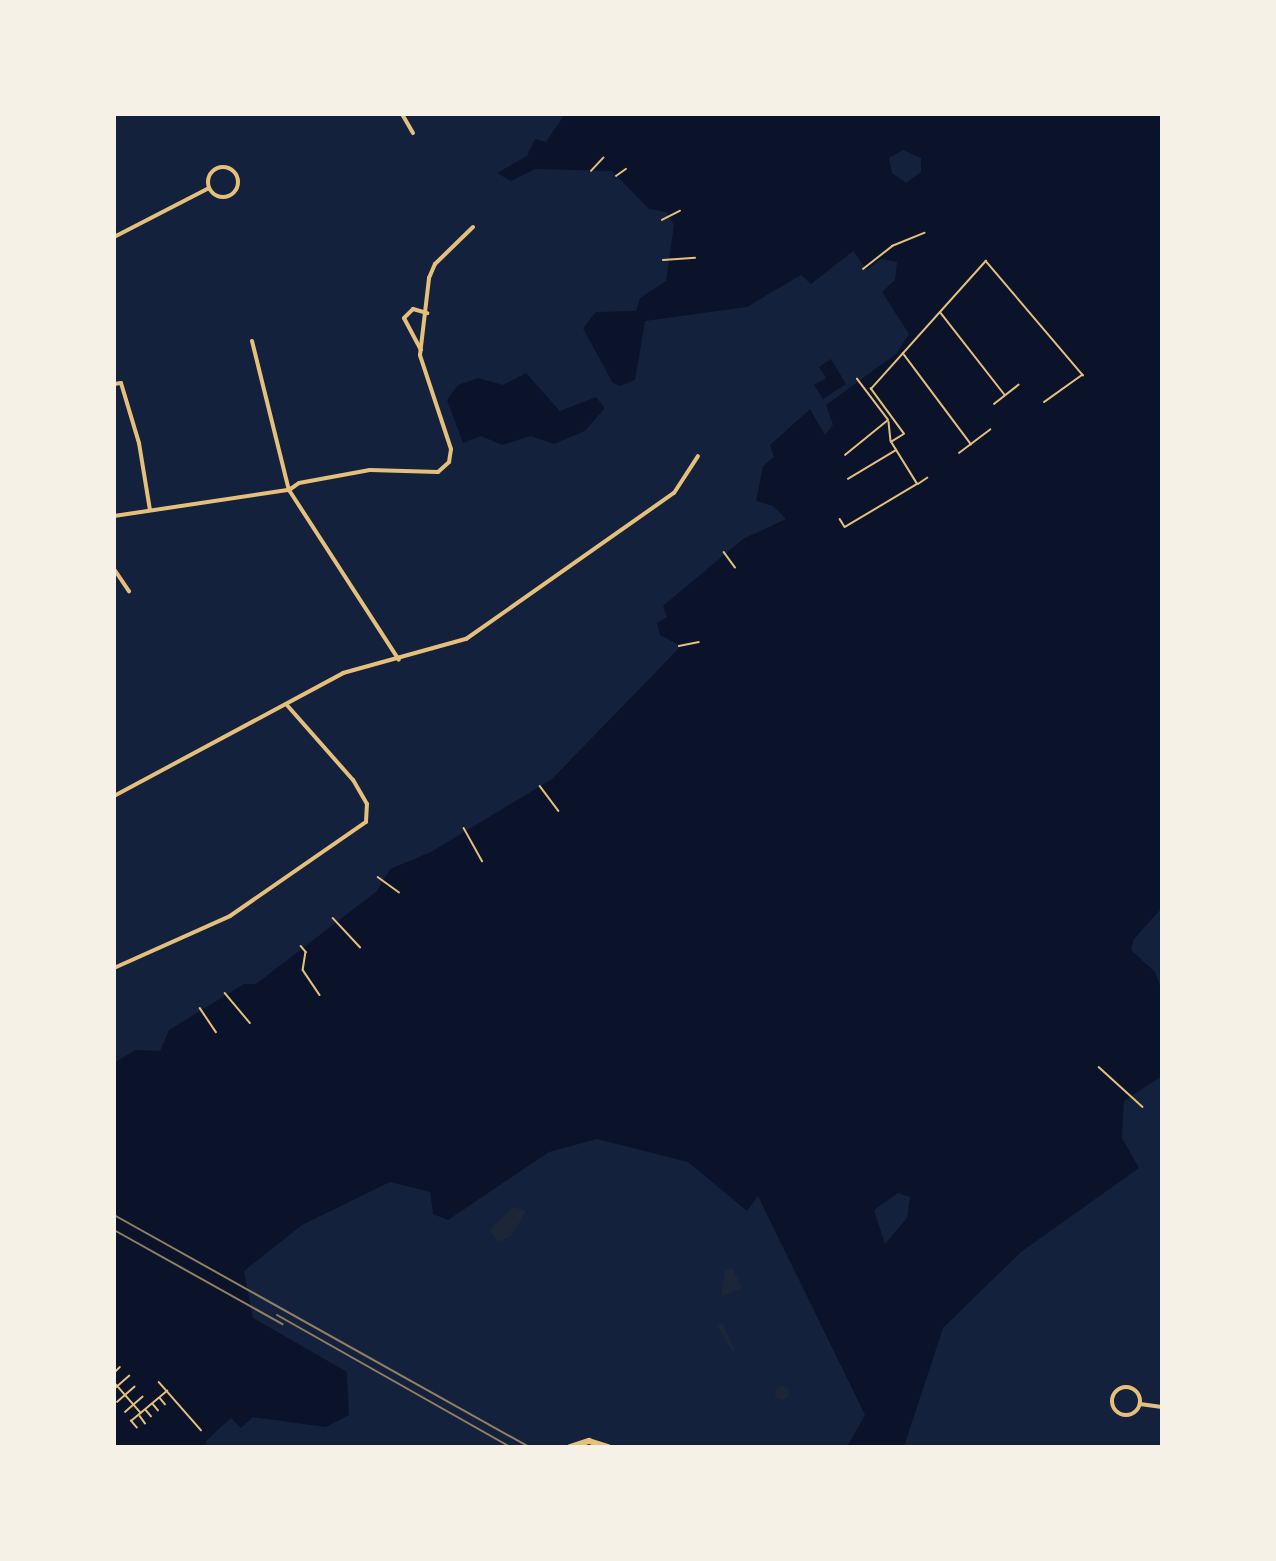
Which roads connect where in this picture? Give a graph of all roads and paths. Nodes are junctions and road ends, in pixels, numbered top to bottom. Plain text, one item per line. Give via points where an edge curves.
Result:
1 (402, 114) edge
2 (413, 133) dead end
3 (603, 158) dead end
4 (626, 169) dead end
5 (591, 171) dead end
6 (616, 177) dead end
7 (210, 188) junction
8 (680, 211) dead end
9 (662, 220) dead end
10 (474, 227) dead end
11 (925, 233) dead end
12 (114, 237) edge
13 (695, 258) dead end
14 (663, 260) dead end
15 (863, 269) dead end
16 (940, 312) junction
17 (427, 313) junction
18 (252, 341) dead end
19 (421, 351) junction
20 (903, 353) junction
21 (857, 379) dead end
22 (114, 384) edge
23 (1018, 385) dead end
24 (1005, 395) junction
25 (1045, 402) dead end
26 (994, 404) dead end
27 (888, 420) junction
28 (990, 430) dead end
29 (891, 442) junction
30 (971, 444) junction
31 (896, 450) junction
32 (958, 453) dead end
33 (845, 454) dead end
34 (698, 456) dead end
35 (927, 478) dead end
36 (848, 479) dead end
37 (917, 484) junction
38 (289, 490) junction
39 (150, 510) junction
40 (114, 516) edge
41 (840, 519) dead end
42 (724, 552) dead end
43 (735, 567) dead end
44 (114, 569) edge
45 (129, 591) dead end
46 (699, 642) dead end
47 (680, 646) dead end
48 (399, 660) junction
49 (285, 704) junction
50 (540, 786) dead end
51 (114, 796) edge
52 (559, 811) dead end
53 (464, 828) dead end
54 (482, 861) dead end
55 (378, 877) dead end
56 (399, 892) dead end
57 (333, 918) dead end
58 (301, 946) dead end
59 (360, 947) dead end
60 (114, 968) edge
61 (225, 993) dead end
62 (320, 994) dead end
63 (200, 1008) dead end
64 (250, 1023) dead end
65 (216, 1032) dead end
66 (1099, 1067) dead end
67 (1143, 1107) dead end
68 (120, 1367) dead end
69 (114, 1372) edge
70 (129, 1376) dead end
71 (114, 1382) edge
72 (159, 1382) dead end
73 (117, 1386) junction
74 (134, 1387) dead end
75 (114, 1389) edge
76 (167, 1391) junction
77 (125, 1395) junction
78 (142, 1397) dead end
79 (159, 1397) junction
80 (117, 1402) dead end
81 (153, 1403) junction
82 (134, 1404) junction
83 (165, 1404) dead end
84 (1140, 1404) junction
85 (1162, 1407) edge
86 (146, 1409) junction
87 (158, 1410) dead end
88 (125, 1412) dead end
89 (141, 1413) junction
90 (139, 1415) junction
91 (151, 1416) dead end
92 (145, 1423) dead end
93 (137, 1428) dead end
94 (201, 1430) dead end
95 (570, 1447) edge
96 (608, 1447) edge

1 - 2 street
3 - 5 path
4 - 6 path
7 - 7 street via 218,196 230,196 238,187 237,176 229,168 217,168 209,177
7 - 12 street
8 - 9 path
10 - 17 street via 435,264
11 - 15 path via 892,246
13 - 14 path
16 - 20 path
16 - 24 path
16 - 25 path via 986,261 1083,375
17 - 19 street
17 - 19 street via 413,309 404,318
18 - 38 street
19 - 38 street via 451,449 449,462 427,475 370,470
20 - 29 path via 871,389 904,434
20 - 30 path
21 - 27 path
22 - 39 street via 121,383
23 - 24 path
24 - 26 path
27 - 29 path
27 - 33 path
28 - 30 path
29 - 31 path
30 - 32 path
31 - 36 path
31 - 37 path
34 - 48 street via 674,493 466,639
35 - 37 path
37 - 41 path via 844,527
38 - 39 street
38 - 48 street
39 - 40 street
42 - 43 path
44 - 45 street
46 - 47 path
48 - 49 street via 343,673
49 - 51 street
49 - 60 street via 353,780 366,804 366,822 230,916
50 - 52 path
53 - 54 path
55 - 56 path
57 - 59 path
58 - 62 path via 306,952 303,970
61 - 64 path
63 - 65 path
66 - 67 path
68 - 69 path
70 - 73 path
71 - 73 path
72 - 76 path
73 - 75 path
73 - 77 path
74 - 77 path
76 - 79 path
76 - 94 path
77 - 80 path
77 - 82 path
78 - 82 path
79 - 81 path
79 - 83 path
81 - 86 path
81 - 87 path
82 - 88 path
82 - 89 path
84 - 84 street via 1130,1388 1119,1389 1112,1398 1121,1414 1131,1415
84 - 85 street
86 - 89 path
86 - 91 path
89 - 90 path
90 - 92 path
90 - 93 path via 132,1421
95 - 96 main road via 589,1442

